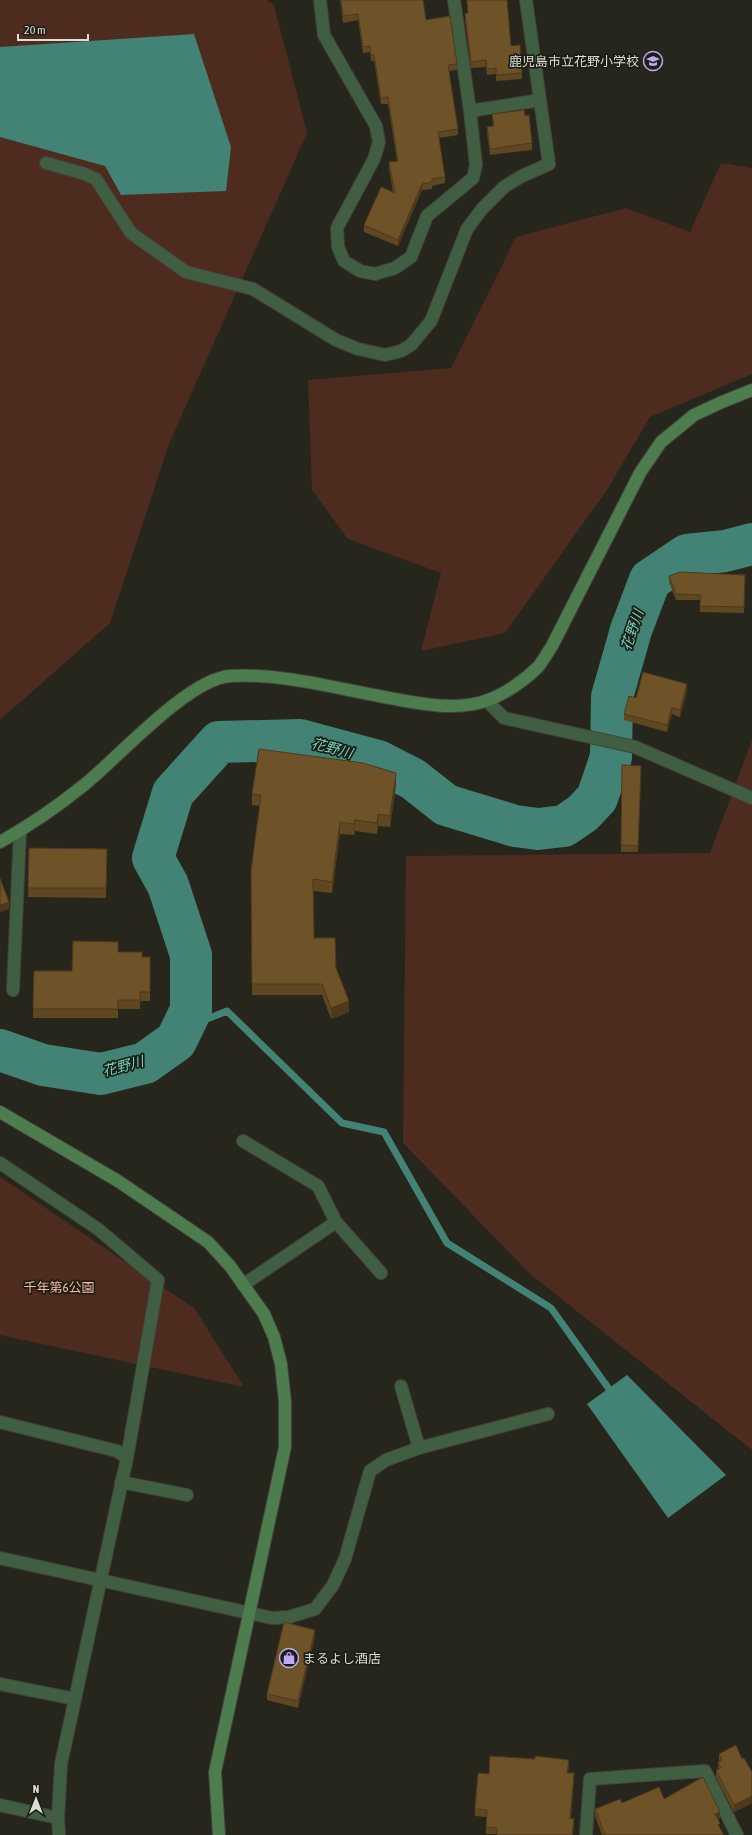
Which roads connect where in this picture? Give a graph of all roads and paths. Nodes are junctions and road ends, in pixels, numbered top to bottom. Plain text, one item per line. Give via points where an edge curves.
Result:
1 (320, 0) edge
2 (454, 0) edge
3 (526, 0) edge
4 (540, 100) junction
5 (470, 111) junction
6 (46, 164) dead end
7 (752, 390) edge
8 (488, 701) junction
9 (752, 798) edge
10 (20, 831) junction
11 (0, 842) edge
12 (13, 990) dead end
13 (0, 1112) edge
14 (243, 1141) dead end
15 (0, 1163) edge
16 (336, 1222) junction
17 (381, 1274) dead end
18 (243, 1285) junction
19 (401, 1386) dead end
20 (548, 1414) dead end
21 (0, 1422) edge
22 (419, 1448) junction
23 (127, 1458) junction
24 (122, 1482) junction
25 (187, 1495) dead end
26 (0, 1558) edge
27 (100, 1579) junction
28 (250, 1613) junction
29 (0, 1684) edge
30 (75, 1699) junction
31 (0, 1805) edge
32 (58, 1818) junction
33 (59, 1835) edge
34 (219, 1835) edge
35 (586, 1835) edge
36 (736, 1835) edge

1 - 5 street via 324,34 376,126 379,142 374,159 337,228 338,247 344,261 360,270 376,274 395,268 411,257 427,216 473,178 476,165
2 - 5 street
3 - 4 street
4 - 5 street
4 - 6 street via 549,164 504,187 482,209 467,229 431,320 411,345 401,351 385,354 358,349 336,340 253,289 186,272 130,233 96,180 82,173
7 - 8 street via 694,416 661,442 640,473 552,646 538,666 515,685
8 - 9 street via 504,718 634,747
8 - 10 street via 456,706 417,703 286,679 228,676 206,684 185,696 84,786
10 - 11 street
10 - 12 street
13 - 18 street via 118,1181 208,1242
14 - 16 street via 318,1186
15 - 23 street via 98,1228 158,1280
16 - 17 street
16 - 18 street
18 - 28 street via 264,1314 274,1337 281,1364 285,1402 285,1447
19 - 22 street
20 - 22 street
21 - 23 street via 117,1451
22 - 28 street via 386,1460 370,1471 345,1559 333,1585 315,1609 289,1617 272,1618
23 - 24 street
24 - 25 street
24 - 27 street
26 - 27 street
27 - 28 street
27 - 30 street
28 - 34 street via 215,1772
29 - 30 street
30 - 32 street via 61,1764
31 - 32 street
32 - 33 street
35 - 36 street via 590,1779 705,1771

